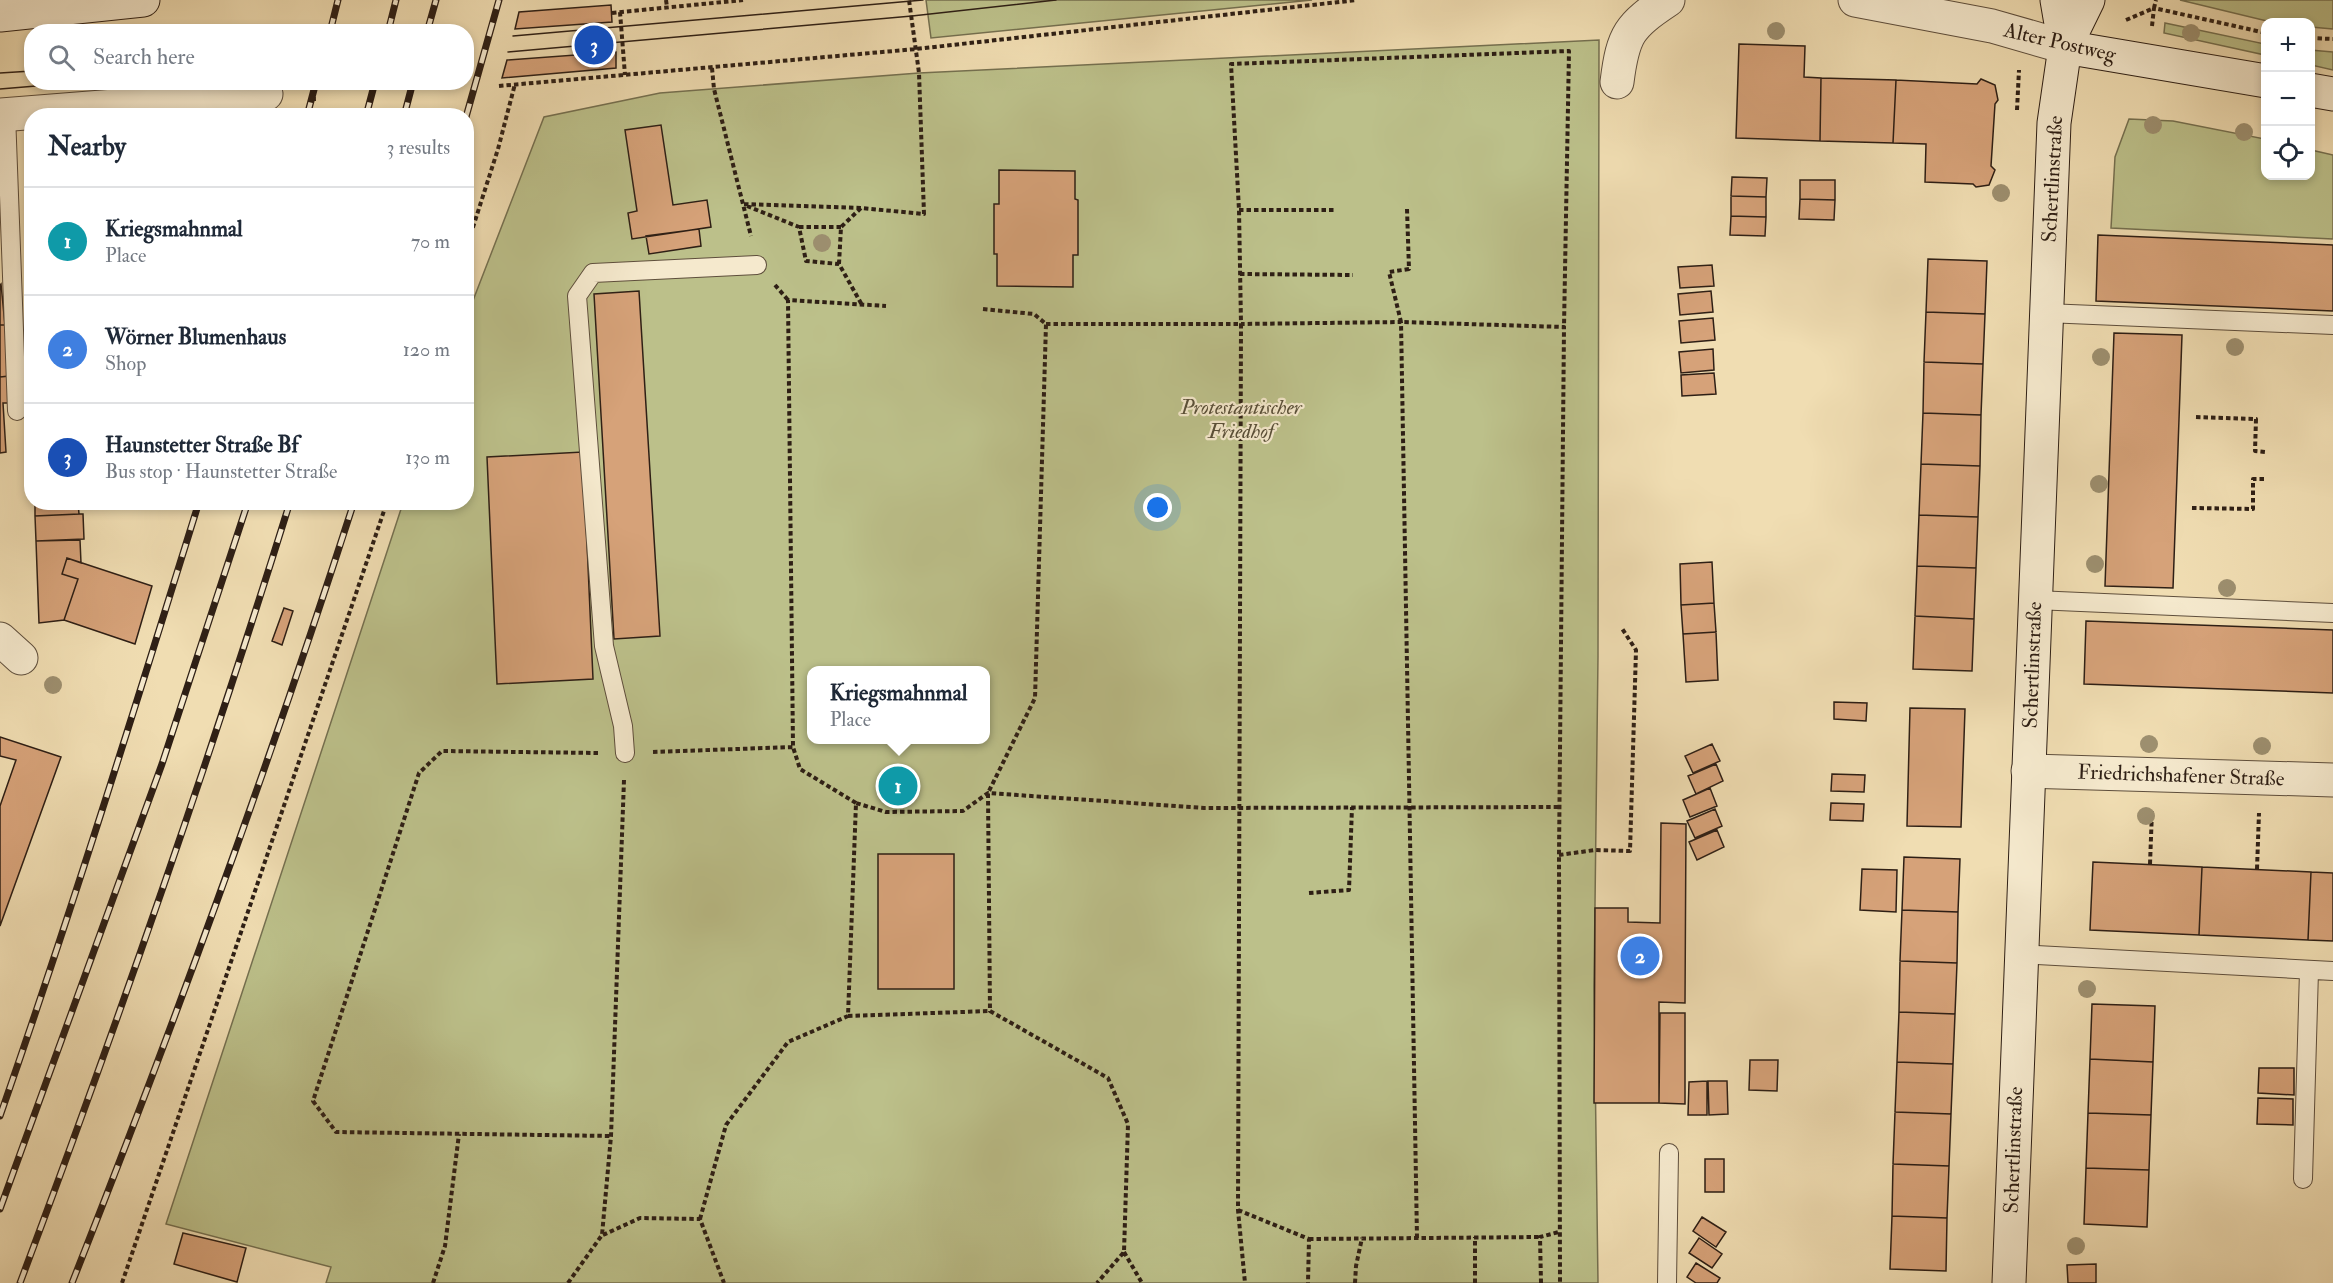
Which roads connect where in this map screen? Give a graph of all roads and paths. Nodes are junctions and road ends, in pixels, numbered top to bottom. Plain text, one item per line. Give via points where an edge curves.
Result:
1 (143, 0) edge
2 (666, 0) edge
3 (743, 0) edge
4 (909, 0) edge
5 (1357, 0) edge
6 (1668, 0) edge
7 (1856, 0) edge
8 (2057, 0) edge
9 (2088, 0) edge
10 (95, 2) edge
11 (667, 7) junction
12 (2154, 8) dead end
13 (620, 12) junction
14 (612, 13) dead end
15 (0, 15) edge
16 (2261, 32) edge
17 (2315, 38) edge
18 (2333, 39) edge
19 (2065, 47) junction
20 (916, 49) junction
21 (624, 59) junction
22 (616, 60) dead end
23 (712, 68) junction
24 (625, 75) junction
25 (2261, 80) edge
26 (1617, 82) dead end
27 (515, 84) junction
28 (499, 86) dead end
29 (313, 90) edge
30 (2315, 91) edge
31 (266, 94) dead end
32 (2333, 94) edge
33 (314, 101) dead end
34 (82, 108) edge
35 (24, 112) edge
36 (3, 114) edge
37 (744, 204) junction
38 (861, 208) junction
39 (1407, 209) dead end
40 (1239, 210) junction
41 (1334, 210) dead end
42 (474, 224) edge
43 (800, 227) junction
44 (841, 227) junction
45 (839, 264) junction
46 (757, 265) junction
47 (1240, 274) junction
48 (1353, 274) dead end
49 (788, 300) junction
50 (863, 305) junction
51 (886, 306) dead end
52 (983, 309) dead end
53 (2046, 313) junction
54 (1401, 322) junction
55 (1046, 324) junction
56 (1241, 324) junction
57 (2333, 324) edge
58 (1564, 327) junction
59 (17, 411) dead end
60 (2196, 417) dead end
61 (2265, 452) dead end
62 (2265, 479) dead end
63 (2192, 508) dead end
64 (384, 510) edge
65 (2035, 600) junction
66 (2333, 613) edge
67 (1621, 627) dead end
68 (793, 747) junction
69 (625, 753) junction
70 (2028, 771) junction
71 (2153, 775) junction
72 (2261, 778) junction
73 (2333, 780) edge
74 (988, 793) junction
75 (856, 803) junction
76 (1352, 807) junction
77 (1409, 807) junction
78 (1560, 807) junction
79 (1239, 808) junction
80 (1559, 855) junction
81 (2150, 864) dead end
82 (2257, 869) dead end
83 (1309, 893) dead end
84 (2020, 954) junction
85 (2309, 970) junction
86 (2333, 971) edge
87 (990, 1011) junction
88 (848, 1016) junction
89 (459, 1134) junction
90 (611, 1136) junction
91 (1669, 1153) dead end
92 (2303, 1179) dead end
93 (1238, 1210) junction
94 (700, 1219) junction
95 (1559, 1232) junction
96 (602, 1235) junction
97 (1475, 1237) junction
98 (1540, 1237) junction
99 (1362, 1238) junction
100 (1417, 1238) junction
101 (1309, 1239) junction
102 (1124, 1252) junction
103 (122, 1283) edge
104 (433, 1283) edge
105 (568, 1283) edge
106 (724, 1283) edge
107 (1097, 1283) edge
108 (1142, 1283) edge
109 (1245, 1283) edge
110 (1308, 1283) edge
111 (1355, 1283) edge
112 (1475, 1283) edge
113 (1541, 1283) edge
114 (1560, 1283) edge
115 (1667, 1283) edge
116 (2009, 1283) edge

1 - 10 street
2 - 11 path
3 - 11 path
4 - 20 path
5 - 20 path
6 - 26 street via 1629,32
7 - 19 street, Alter Postweg via 1992,26
8 - 19 street, Schertlinstraße
9 - 19 street, Schertlinstraße
10 - 15 street
11 - 13 path
12 - 16 path
13 - 14 path
13 - 21 path
17 - 18 path
19 - 25 street, Alter Postweg
19 - 53 street, Schertlinstraße via 2054,123
20 - 23 path
20 - 38 path via 924,214
21 - 22 path
21 - 24 path
23 - 24 path
23 - 37 path
24 - 27 path
27 - 28 path
27 - 42 path
29 - 33 path
30 - 32 street
31 - 34 street
35 - 36 street
36 - 59 lane
37 - 38 path
37 - 43 path
37 - 46 path
38 - 44 path
39 - 54 path via 1409,269 1389,272
40 - 41 path
40 - 47 path
40 - 58 path via 1231,64 1569,51
43 - 44 path
43 - 45 path via 806,261
44 - 45 path
45 - 50 path
46 - 49 path
46 - 69 lane via 593,273 577,296 604,646
47 - 48 path
47 - 56 path
49 - 50 path
49 - 68 path
50 - 51 path
52 - 55 path via 1034,314
53 - 57 lane
53 - 65 street, Schertlinstraße
54 - 56 path
54 - 58 path
54 - 77 path
55 - 56 path
55 - 74 path via 1035,698
56 - 79 path
58 - 78 path
60 - 61 path via 2256,419 2255,451
62 - 63 path via 2253,478 2253,509
64 - 103 path
65 - 66 lane
65 - 70 street, Schertlinstraße
67 - 80 path via 1636,650 1630,851
68 - 69 path
68 - 75 path via 800,769
69 - 89 path via 442,751 419,773 313,1101 336,1132
69 - 90 path
70 - 71 street, Friedrichshafener Straße
70 - 84 street, Schertlinstraße
71 - 72 street, Friedrichshafener Straße
71 - 81 path
72 - 73 street, Friedrichshafener Straße
72 - 82 path
74 - 75 path via 963,811 886,812
74 - 79 path
74 - 87 path
75 - 88 path
76 - 77 path
76 - 79 path
76 - 83 path via 1349,890
77 - 78 path
77 - 100 path
78 - 80 path
79 - 93 path
80 - 95 path
84 - 85 lane
84 - 116 street, Schertlinstraße
85 - 86 lane
85 - 92 lane
87 - 88 path
87 - 102 path via 1108,1078 1128,1124
88 - 94 path via 788,1041 726,1125
89 - 90 path
89 - 104 path via 445,1246
90 - 96 path
91 - 115 lane
93 - 101 path
93 - 109 path
94 - 96 path via 640,1218
94 - 106 path
95 - 98 path
95 - 114 path
96 - 105 path
97 - 98 path
97 - 100 path
97 - 112 path
98 - 113 path
99 - 100 path
99 - 101 path
99 - 111 path
101 - 110 path
102 - 107 path
102 - 108 path

